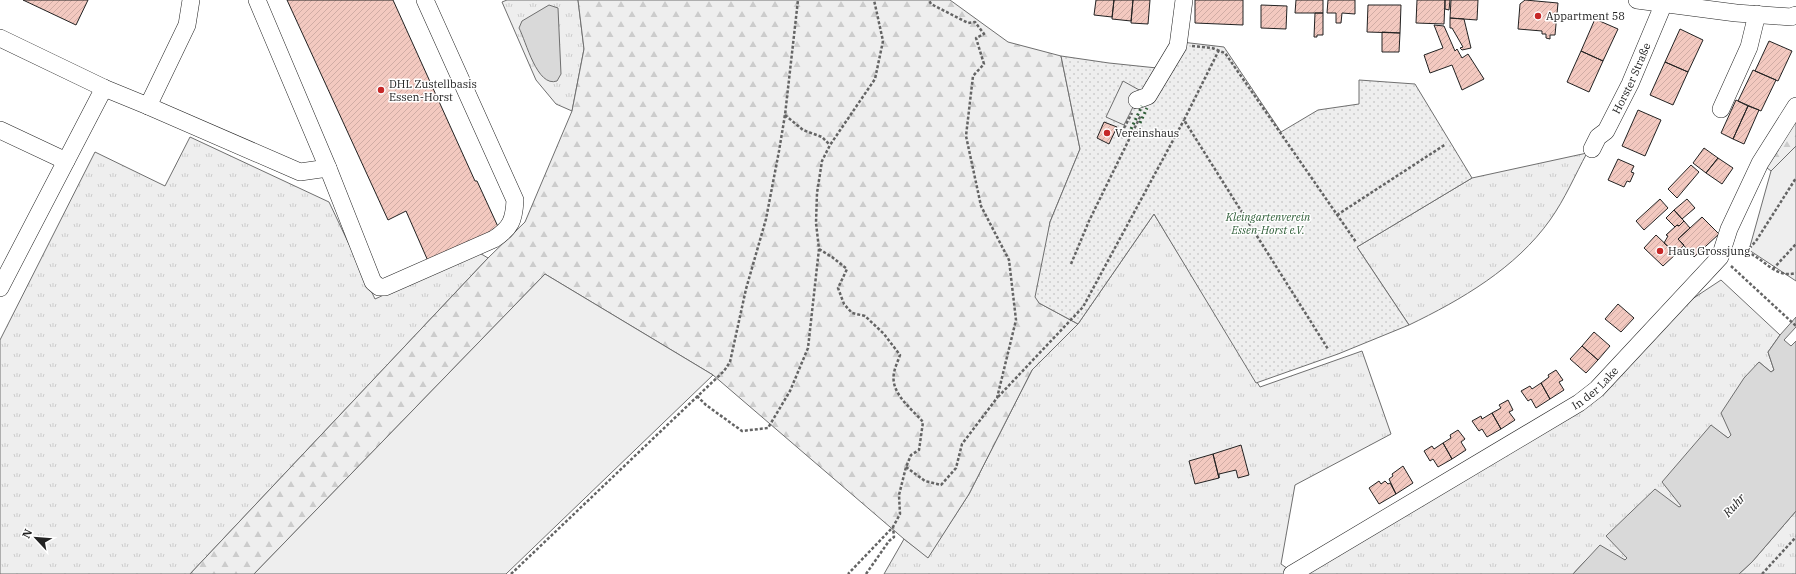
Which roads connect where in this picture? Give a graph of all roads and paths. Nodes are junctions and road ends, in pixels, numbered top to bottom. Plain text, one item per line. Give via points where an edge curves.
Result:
1 (191, 0) edge
2 (256, 0) edge
3 (425, 0) edge
4 (798, 0) edge
5 (874, 0) edge
6 (929, 0) edge
7 (1184, 0) edge
8 (1637, 0) edge
9 (1664, 3) junction
10 (1757, 14) junction
11 (1794, 19) edge
12 (0, 38) edge
13 (1178, 46) junction
14 (1220, 50) junction
15 (104, 88) junction
16 (1142, 98) joint
17 (148, 106) junction
18 (1796, 106) edge
19 (1721, 108) dead end
20 (785, 115) junction
21 (1184, 120) junction
22 (0, 130) edge
23 (1446, 144) dead end
24 (830, 145) junction
25 (1592, 149) dead end
26 (66, 161) junction
27 (328, 168) junction
28 (1796, 178) edge
29 (1337, 216) junction
30 (1356, 242) dead end
31 (1796, 244) edge
32 (818, 248) junction
33 (1720, 257) junction
34 (1071, 264) dead end
35 (1773, 269) junction
36 (1796, 273) edge
37 (0, 288) edge
38 (1796, 326) edge
39 (1328, 349) dead end
40 (697, 396) junction
41 (997, 398) junction
42 (906, 467) junction
43 (893, 527) junction
44 (1796, 537) edge
45 (1295, 573) edge
46 (511, 574) edge
47 (848, 574) edge
48 (866, 574) edge
49 (1762, 574) edge

1 - 17 street via 186,25
2 - 27 street
3 - 27 street via 515,200 515,214 511,223 506,231 494,239 394,285 379,287 373,282
4 - 20 path
5 - 24 path via 883,41 875,79
6 - 41 path via 931,4 968,24 975,22 984,34 976,38 984,64 973,76 966,136 981,206 1009,260 1016,320
7 - 13 street
8 - 9 street
9 - 10 street
9 - 25 street, Horster Straße via 1630,84 1606,131 1598,137
10 - 11 street
10 - 19 street via 1750,47
12 - 15 street
13 - 14 path
13 - 16 street
14 - 21 path
14 - 29 path via 1226,53
15 - 17 street
15 - 26 street
16 - 34 path via 1145,106
17 - 27 street via 300,172
18 - 33 street, In der Lake via 1760,162 1729,229
20 - 24 path via 803,130 822,137
20 - 40 path via 766,219 733,353 724,371
21 - 39 path
21 - 41 path via 1083,307
22 - 26 street
23 - 29 path
24 - 32 path via 822,161 816,193
26 - 37 street
28 - 35 path via 1760,236 1746,252
29 - 30 path
31 - 35 path
32 - 40 path via 808,348 790,391 768,428 742,430
32 - 42 path via 847,269 838,288 844,304 852,313 865,316 884,334 900,355 894,373 894,384 898,393 923,422 919,450 911,455
33 - 38 path
33 - 45 street, In der Lake via 1597,389 1580,403
35 - 36 path via 1790,274
40 - 46 path
41 - 42 path via 962,444 956,468 941,485 925,481
42 - 43 path via 899,495 900,514
43 - 47 path
43 - 48 path via 894,537 889,540
44 - 49 path

